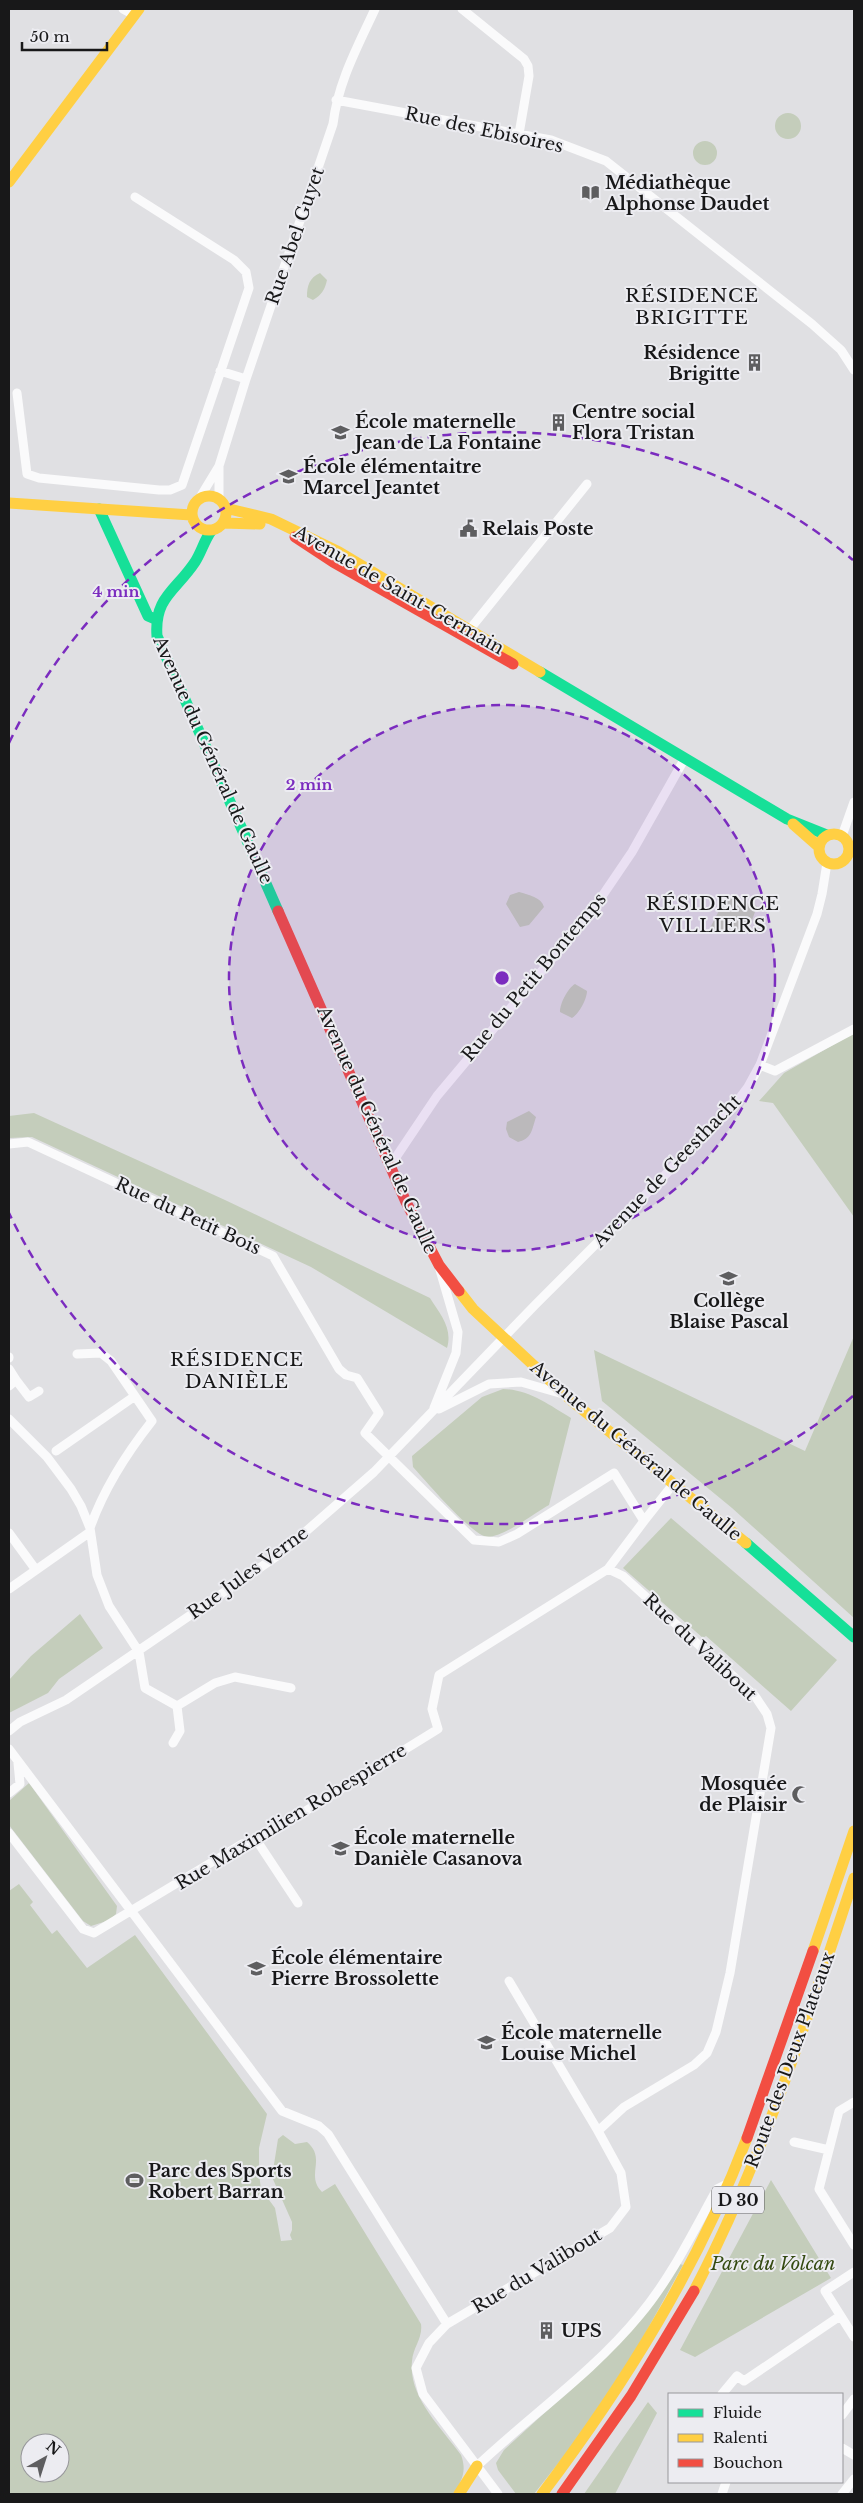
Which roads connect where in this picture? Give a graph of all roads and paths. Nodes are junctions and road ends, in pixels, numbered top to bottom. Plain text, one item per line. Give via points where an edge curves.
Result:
1 (123, 9) edge
2 (375, 9) edge
3 (462, 9) edge
4 (136, 12) edge
5 (336, 100) junction
6 (519, 134) junction
7 (9, 182) edge
8 (135, 197) dead end
9 (854, 370) edge
10 (220, 371) junction
11 (246, 379) junction
12 (17, 393) dead end
13 (219, 466) junction
14 (586, 484) dead end
15 (199, 499) junction
16 (9, 502) edge
17 (222, 503) junction
18 (99, 509) junction
19 (191, 515) junction
20 (223, 523) junction
21 (198, 527) junction
22 (211, 531) junction
23 (203, 542) junction
24 (155, 619) junction
25 (468, 633) junction
26 (685, 758) junction
27 (854, 802) edge
28 (788, 819) junction
29 (827, 835) junction
30 (842, 836) junction
31 (818, 846) junction
32 (851, 856) edge
33 (826, 863) junction
34 (854, 1029) edge
35 (760, 1065) junction
36 (9, 1144) edge
37 (390, 1166) junction
38 (439, 1265) junction
39 (503, 1338) junction
40 (77, 1354) dead end
41 (9, 1369) edge
42 (12, 1383) edge
43 (39, 1391) dead end
44 (566, 1395) junction
45 (135, 1396) junction
46 (432, 1413) junction
47 (9, 1418) edge
48 (56, 1451) dead end
49 (389, 1456) junction
50 (674, 1483) junction
51 (100, 1499) junction
52 (81, 1506) junction
53 (644, 1521) junction
54 (90, 1530) junction
55 (9, 1533) edge
56 (608, 1569) junction
57 (36, 1570) junction
58 (9, 1589) edge
59 (854, 1637) edge
60 (139, 1652) junction
61 (291, 1688) dead end
62 (177, 1706) junction
63 (9, 1731) edge
64 (173, 1743) dead end
65 (9, 1749) edge
66 (18, 1763) junction
67 (9, 1793) edge
68 (854, 1831) edge
69 (9, 1833) edge
70 (257, 1841) junction
71 (17, 1844) junction
72 (9, 1850) edge
73 (854, 1878) edge
74 (298, 1903) dead end
75 (132, 1912) junction
76 (509, 1981) dead end
77 (854, 2102) edge
78 (598, 2131) junction
79 (794, 2142) dead end
80 (829, 2150) junction
81 (729, 2182) junction
82 (854, 2245) edge
83 (854, 2272) edge
84 (840, 2316) junction
85 (447, 2324) junction
86 (854, 2337) edge
87 (723, 2393) edge
88 (854, 2399) edge
89 (843, 2414) edge
90 (843, 2449) edge
91 (854, 2455) edge
92 (477, 2466) junction
93 (854, 2479) edge
94 (459, 2494) edge
95 (498, 2494) edge
96 (542, 2494) edge
97 (562, 2494) edge
98 (842, 2494) edge

1 - 4 street
2 - 5 street, Rue Abel Guyet
3 - 6 street via 524,59 528,66
4 - 7 main road
5 - 6 street, Rue des Ebisoires
5 - 11 street, Rue Abel Guyet via 333,124
6 - 9 street, Rue des Ebisoires via 551,140 606,161 812,324 841,350
8 - 10 street via 234,260 246,272 249,288
10 - 11 street
10 - 12 street via 182,485 170,490 39,478 27,474
11 - 13 street, Rue Abel Guyet
13 - 15 street, Rue Abel Guyet
13 - 17 street, Rue Abel Guyet
14 - 25 street
15 - 17 main road via 209,496
15 - 19 main road
16 - 18 main road
17 - 20 main road
17 - 25 main road, Avenue de Saint-Germain via 288,526 339,552
18 - 19 main road
18 - 24 main road, Avenue du Général de Gaulle via 148,616
19 - 21 main road
20 - 22 main road
20 - 25 main road, Avenue de Saint-Germain via 256,522 286,532 332,562
21 - 22 main road
21 - 23 main road
22 - 23 main road, Avenue du Général de Gaulle
23 - 24 main road, Avenue du Général de Gaulle via 194,564 162,599
24 - 37 main road, Avenue du Général de Gaulle via 157,636
25 - 26 main road, Avenue de Saint-Germain via 494,654 564,688
26 - 28 main road, Avenue de Saint-Germain
26 - 37 street, Rue du Petit Bontemps via 632,852 592,911 437,1096
27 - 30 street
28 - 29 main road, Avenue de Saint-Germain
28 - 31 main road, Avenue de Saint-Germain
29 - 30 main road
29 - 31 main road
30 - 32 main road
31 - 33 main road
32 - 33 main road via 842,863
33 - 35 street, Avenue de Geesthacht via 817,914
34 - 35 street via 775,1071
35 - 39 street, Avenue de Geesthacht via 732,1107
36 - 49 street, Rue du Petit Bois via 28,1142 273,1256 339,1369 346,1376 357,1378 379,1413 364,1433
37 - 38 main road, Avenue du Général de Gaulle
38 - 39 main road, Avenue du Général de Gaulle via 473,1309
38 - 46 street via 458,1332 456,1353
39 - 44 main road, Avenue du Général de Gaulle
39 - 46 street, Rue Jules Verne
40 - 45 street via 101,1353 111,1361
41 - 42 street
42 - 43 street via 29,1397
44 - 46 street via 520,1382 489,1384
44 - 50 main road, Avenue du Général de Gaulle
45 - 48 street
45 - 51 street via 152,1421 131,1447
46 - 49 street, Rue Jules Verne
47 - 52 street via 47,1457
49 - 53 street via 474,1540 499,1542 517,1534 614,1473
49 - 60 street, Rue Jules Verne via 280,1554
50 - 53 street
50 - 59 main road, Avenue du Général de Gaulle
51 - 52 street
51 - 54 street
52 - 54 street
53 - 56 street
54 - 57 street
54 - 60 street via 97,1575 108,1606
55 - 57 street
56 - 70 street, Rue Maximilien Robespierre via 439,1675 432,1709 438,1729
56 - 78 street, Rue du Valibout via 623,1576 756,1696 771,1728 730,1973 708,2053 694,2065 624,2107
57 - 58 street
60 - 62 street via 145,1688
60 - 63 street, Rue Jules Verne via 66,1700 20,1722
61 - 62 street via 235,1677 215,1683
62 - 64 street via 180,1731
65 - 66 street
66 - 67 street via 20,1784
66 - 75 street
68 - 81 main road, Route des Deux Plateaux / D 30 via 764,2094
69 - 71 street, Rue Maximilien Robespierre
70 - 74 street
70 - 75 street, Rue Maximilien Robespierre via 242,1844
71 - 72 street
71 - 75 street, Rue Maximilien Robespierre via 83,1929 94,1933
73 - 97 main road, Route des Deux Plateaux / D 30 via 765,2136 729,2220 663,2347 612,2426
75 - 85 street via 282,2111 318,2126 328,2134
76 - 78 street, Rue du Valibout
77 - 80 street via 839,2111
78 - 85 street, Rue du Valibout via 621,2173 626,2207 621,2214 610,2228
79 - 80 street
80 - 82 street via 819,2189
81 - 92 street, Route des Deux Plateaux / D 30 via 717,2189 671,2272 640,2315 568,2389
81 - 96 main road, Route des Deux Plateaux / D 30 via 656,2329 594,2425
83 - 84 street via 826,2291
84 - 86 street
84 - 87 street via 744,2381 737,2376
85 - 92 street, Rue du Valibout via 429,2343 416,2368 423,2394
88 - 89 street
90 - 91 street
92 - 94 main road
92 - 95 street, Rue du Valibout
93 - 98 street

